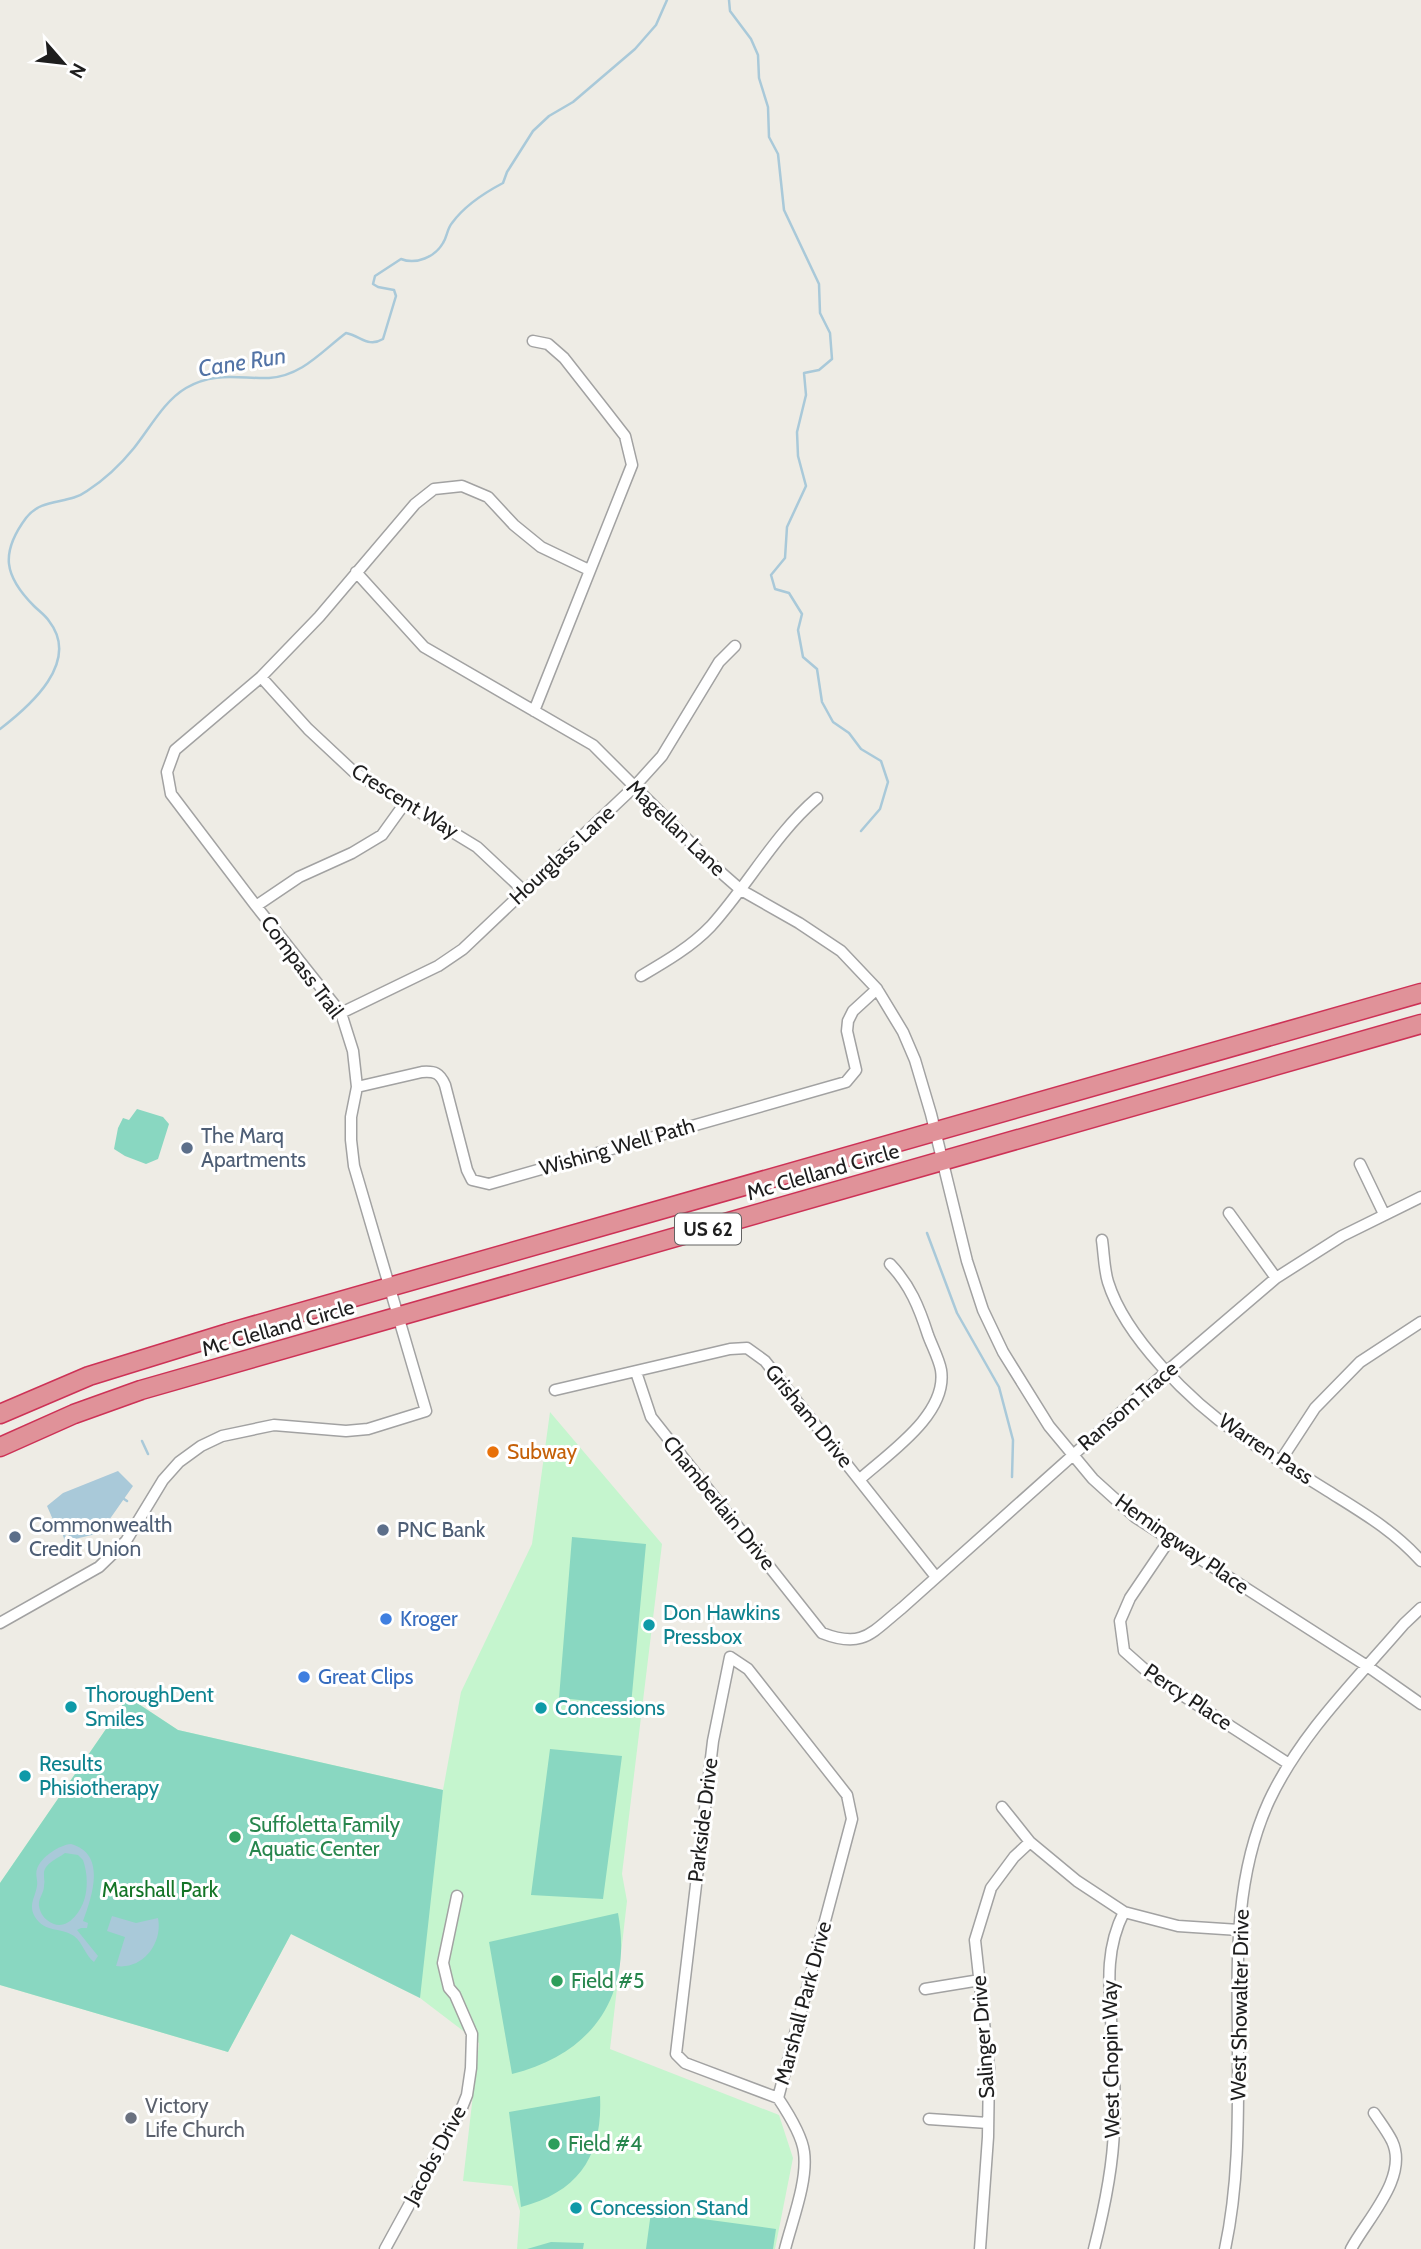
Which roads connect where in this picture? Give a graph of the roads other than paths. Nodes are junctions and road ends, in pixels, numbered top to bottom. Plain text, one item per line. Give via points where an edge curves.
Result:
1 (533, 341) dead end
2 (589, 570) junction
3 (356, 572) junction
4 (735, 646) dead end
5 (261, 677) junction
6 (534, 711) junction
7 (634, 787) junction
8 (817, 799) dead end
9 (405, 803) junction
10 (741, 890) junction
11 (524, 891) junction
12 (256, 906) junction
13 (641, 976) dead end
14 (877, 989) junction
15 (1421, 993) edge
16 (341, 1013) junction
17 (1421, 1024) edge
18 (356, 1087) junction
19 (936, 1132) junction
20 (943, 1161) junction
21 (1360, 1164) dead end
22 (1421, 1197) edge
23 (1229, 1213) dead end
24 (1384, 1214) junction
25 (1102, 1240) dead end
26 (890, 1264) dead end
27 (1276, 1278) junction
28 (389, 1288) junction
29 (398, 1317) junction
30 (1421, 1322) edge
31 (636, 1372) junction
32 (1166, 1372) junction
33 (555, 1390) dead end
34 (0, 1414) edge
35 (0, 1447) edge
36 (1073, 1455) junction
37 (1281, 1460) junction
38 (860, 1479) junction
39 (1170, 1539) junction
40 (1421, 1561) edge
41 (936, 1577) junction
42 (1421, 1608) edge
43 (0, 1623) edge
44 (854, 1640) joint
45 (1367, 1666) junction
46 (1421, 1704) edge
47 (1289, 1764) junction
48 (847, 1795) joint
49 (1002, 1807) dead end
50 (1030, 1842) junction
51 (457, 1896) dead end
52 (1124, 1912) junction
53 (1239, 1930) junction
54 (980, 1980) junction
55 (925, 1989) dead end
56 (778, 2098) junction
57 (1374, 2113) dead end
58 (929, 2119) dead end
59 (988, 2123) junction
60 (1226, 2247) edge
61 (385, 2249) edge
62 (785, 2249) edge
63 (980, 2249) edge
64 (1094, 2249) edge
65 (1239, 2249) edge
66 (1351, 2249) edge

1 - 2 street via 548,344 564,358 625,436 632,466
2 - 3 street via 541,547 488,497 462,486 434,489 415,504
2 - 6 street
3 - 5 street
3 - 6 street, Magellan Lane via 424,647
4 - 7 street, Hourglass Lane via 719,662 662,756
5 - 9 street, Crescent Way via 354,772
5 - 12 street, Compass Trail via 174,750 167,772 172,794
6 - 7 street, Magellan Lane via 593,746
7 - 10 street, Magellan Lane
7 - 11 street, Hourglass Lane
8 - 10 street via 796,816
9 - 11 street, Crescent Way via 477,847
9 - 12 street via 382,835 299,877
10 - 13 street via 709,928
10 - 14 street, Magellan Lane via 841,951
11 - 16 street, Hourglass Lane via 463,949 438,966
12 - 16 street, Compass Trail
14 - 18 street, Wishing Well Path via 850,1016 847,1031 856,1070 846,1082 489,1184 472,1180 467,1170 440,1075 422,1072
14 - 19 street, Magellan Lane via 915,1060
15 - 19 highway, Mc Clelland Circle / US 62
16 - 18 street, Compass Trail via 353,1051
17 - 20 highway, Mc Clelland Circle / US 62
18 - 28 street, Compass Trail via 351,1117 354,1166
19 - 20 street, Hemingway Place
19 - 28 highway, Mc Clelland Circle / US 62
20 - 29 highway, Mc Clelland Circle / US 62
20 - 36 street, Hemingway Place via 983,1310 1027,1392
21 - 24 street
22 - 24 street, Ransom Trace
23 - 27 street
24 - 27 street, Ransom Trace
25 - 32 street, Warren Pass via 1108,1281 1119,1308
26 - 38 street via 917,1301 941,1370 940,1394 927,1418
27 - 32 street, Ransom Trace
28 - 29 street, Compass Trail
28 - 34 highway, Mc Clelland Circle / US 62 via 113,1368
29 - 35 highway, Mc Clelland Circle / US 62 via 141,1390
29 - 43 street, Compass Trail via 426,1411 368,1429 274,1425 222,1436 201,1446 163,1480 126,1541 99,1567
30 - 37 street via 1360,1362 1315,1408
31 - 33 street, Grisham Drive
31 - 38 street, Grisham Drive via 747,1348 765,1361
31 - 44 street, Chamberlain Drive via 651,1417 822,1633 842,1641
32 - 36 street, Ransom Trace
32 - 37 street, Warren Pass via 1237,1433
36 - 39 street, Hemingway Place via 1135,1517
36 - 41 street, Ransom Trace
37 - 40 street, Warren Pass via 1375,1519
38 - 41 street, Grisham Drive
39 - 45 street, Hemingway Place
39 - 47 street, Percy Place via 1120,1621 1124,1651 1151,1675
41 - 44 street, Ransom Trace via 869,1635
42 - 45 street, West Showalter Drive
45 - 46 street, Hemingway Place
45 - 47 street, West Showalter Drive
47 - 53 street, West Showalter Drive via 1252,1849
48 - 56 street, Marshall Park Drive via 852,1819
48 - 56 street, Parkside Drive via 748,1670 730,1657 713,1741 676,2053 685,2063
49 - 50 street
50 - 52 street
50 - 54 street, Salinger Drive via 991,1888 975,1940
51 - 61 street, Jacobs Drive via 443,1963 449,1989 472,2034 467,2095
52 - 53 street via 1178,1926
52 - 64 street, West Chopin Way via 1110,1951 1114,2128
53 - 60 street, West Showalter Drive via 1238,2114 1234,2206
54 - 55 street
54 - 59 street, Salinger Drive via 989,2068
56 - 62 street, Marshall Park Drive via 801,2141 804,2160
57 - 66 street via 1392,2141 1395,2169 1388,2190
58 - 59 street
59 - 63 street, Salinger Drive
60 - 65 street

